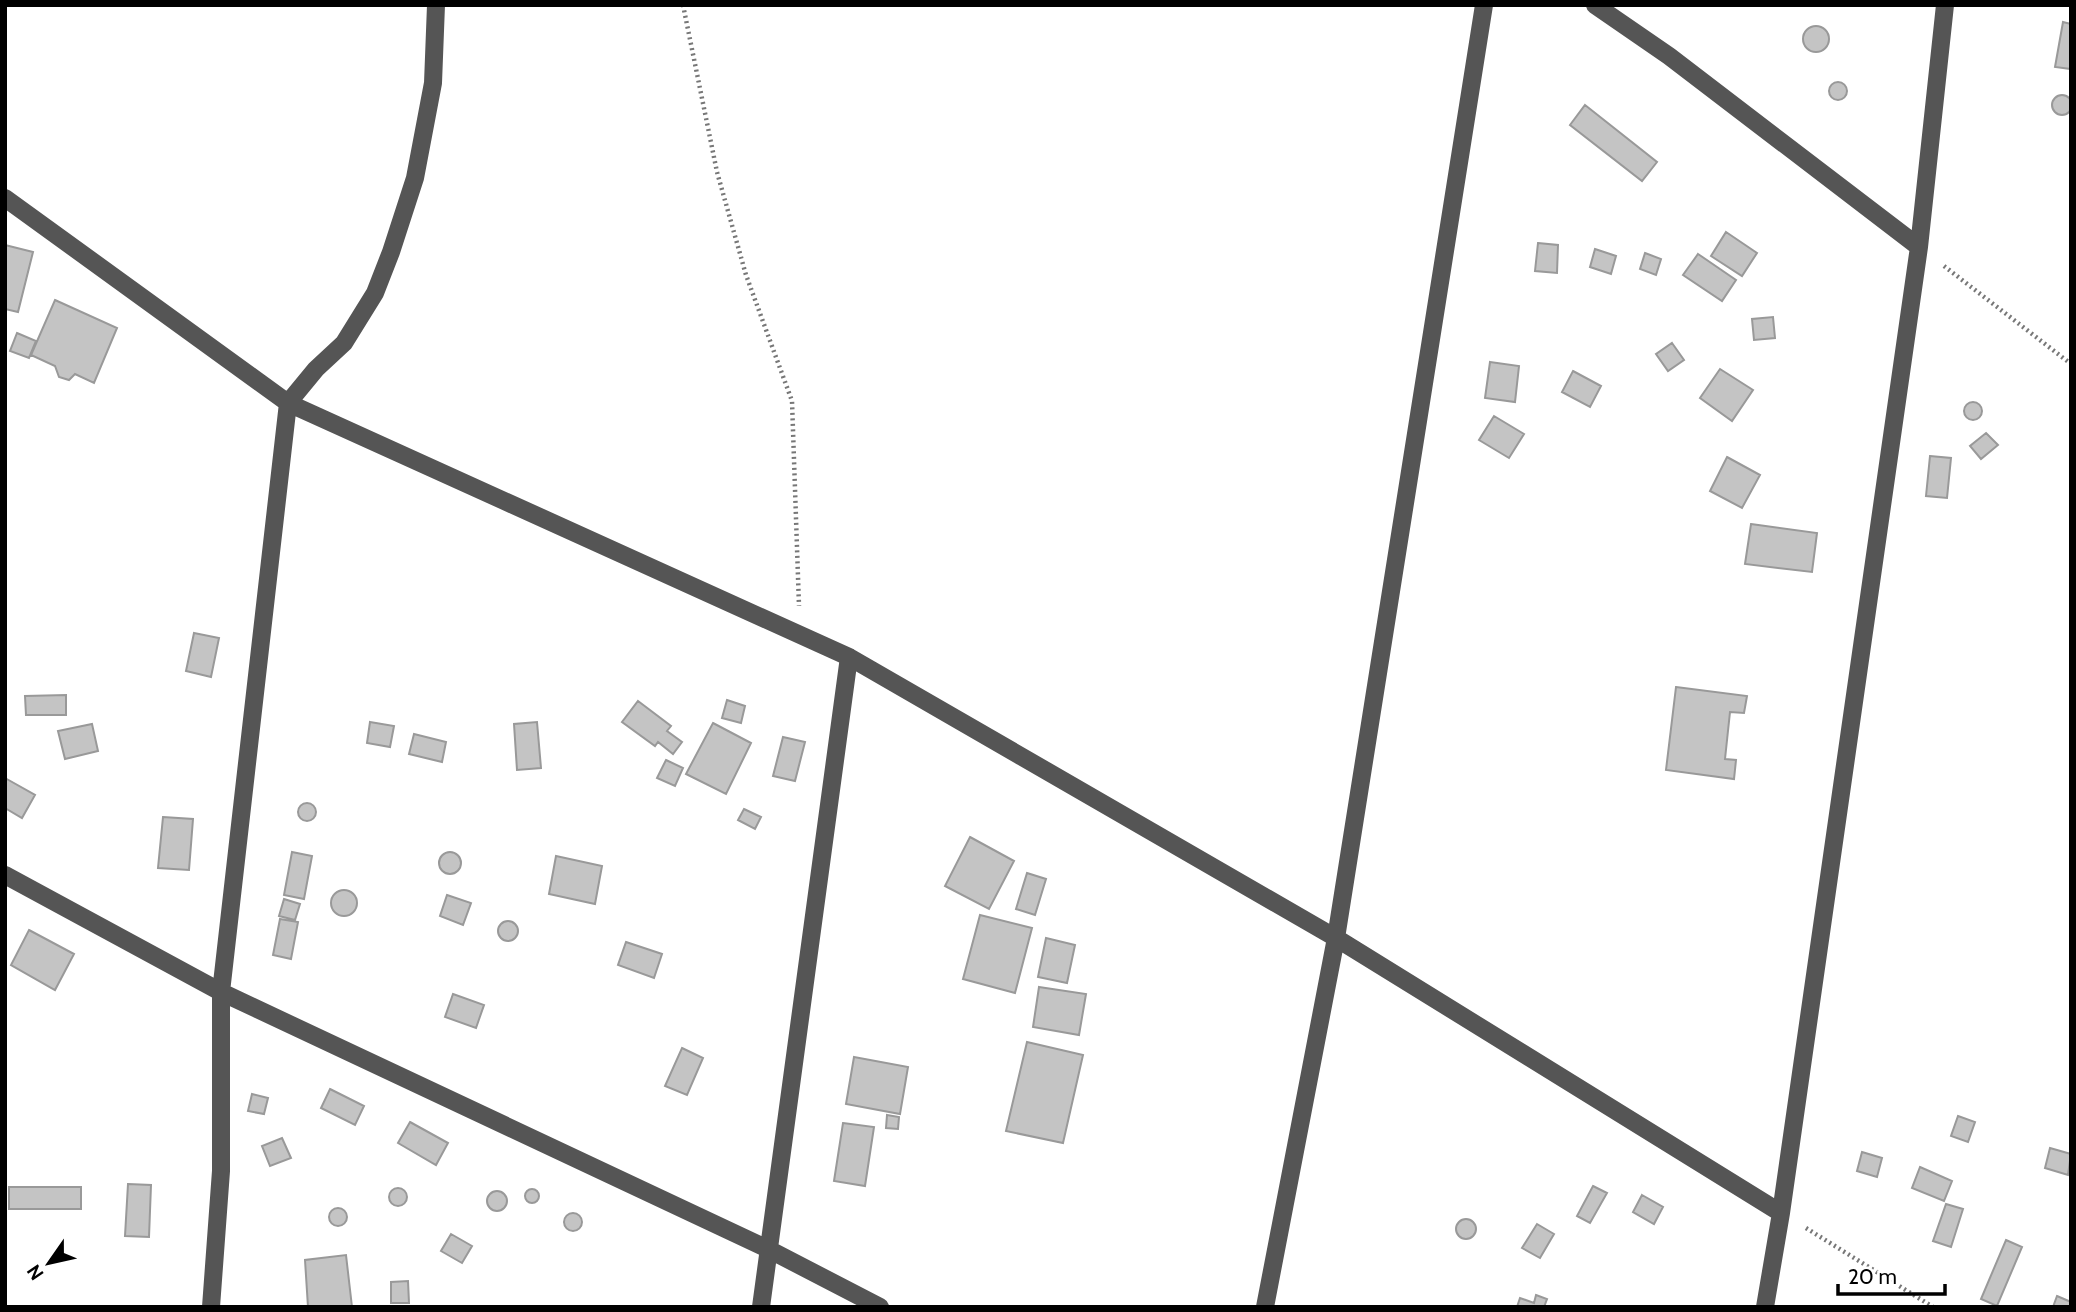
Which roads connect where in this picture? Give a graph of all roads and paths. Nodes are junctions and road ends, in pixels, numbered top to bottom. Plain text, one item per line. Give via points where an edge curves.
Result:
1 (436, 5) edge
2 (683, 5) edge
3 (1483, 5) edge
4 (1595, 5) edge
5 (1945, 5) edge
6 (5, 198) edge
7 (1919, 247) junction
8 (2071, 365) edge
9 (288, 403) junction
10 (800, 635) junction
11 (849, 657) junction
12 (5, 875) edge
13 (1336, 938) junction
14 (221, 992) junction
15 (1781, 1213) junction
16 (768, 1249) junction
17 (211, 1307) edge
18 (761, 1307) edge
19 (880, 1307) edge
20 (1265, 1307) edge
21 (1765, 1307) edge
22 (1933, 1307) edge

1 - 9 street via 433,83 415,178 391,252 375,293 344,343
2 - 10 path via 716,172 746,275 793,401
3 - 13 street
4 - 7 street
5 - 7 street
6 - 9 street
7 - 8 path
7 - 15 street
9 - 10 street
9 - 14 street
10 - 11 street
11 - 13 street
11 - 16 street
12 - 14 street
13 - 15 street
13 - 20 street
14 - 16 street
14 - 17 street via 221,1171
15 - 21 street
15 - 22 path
16 - 18 street
16 - 19 street

